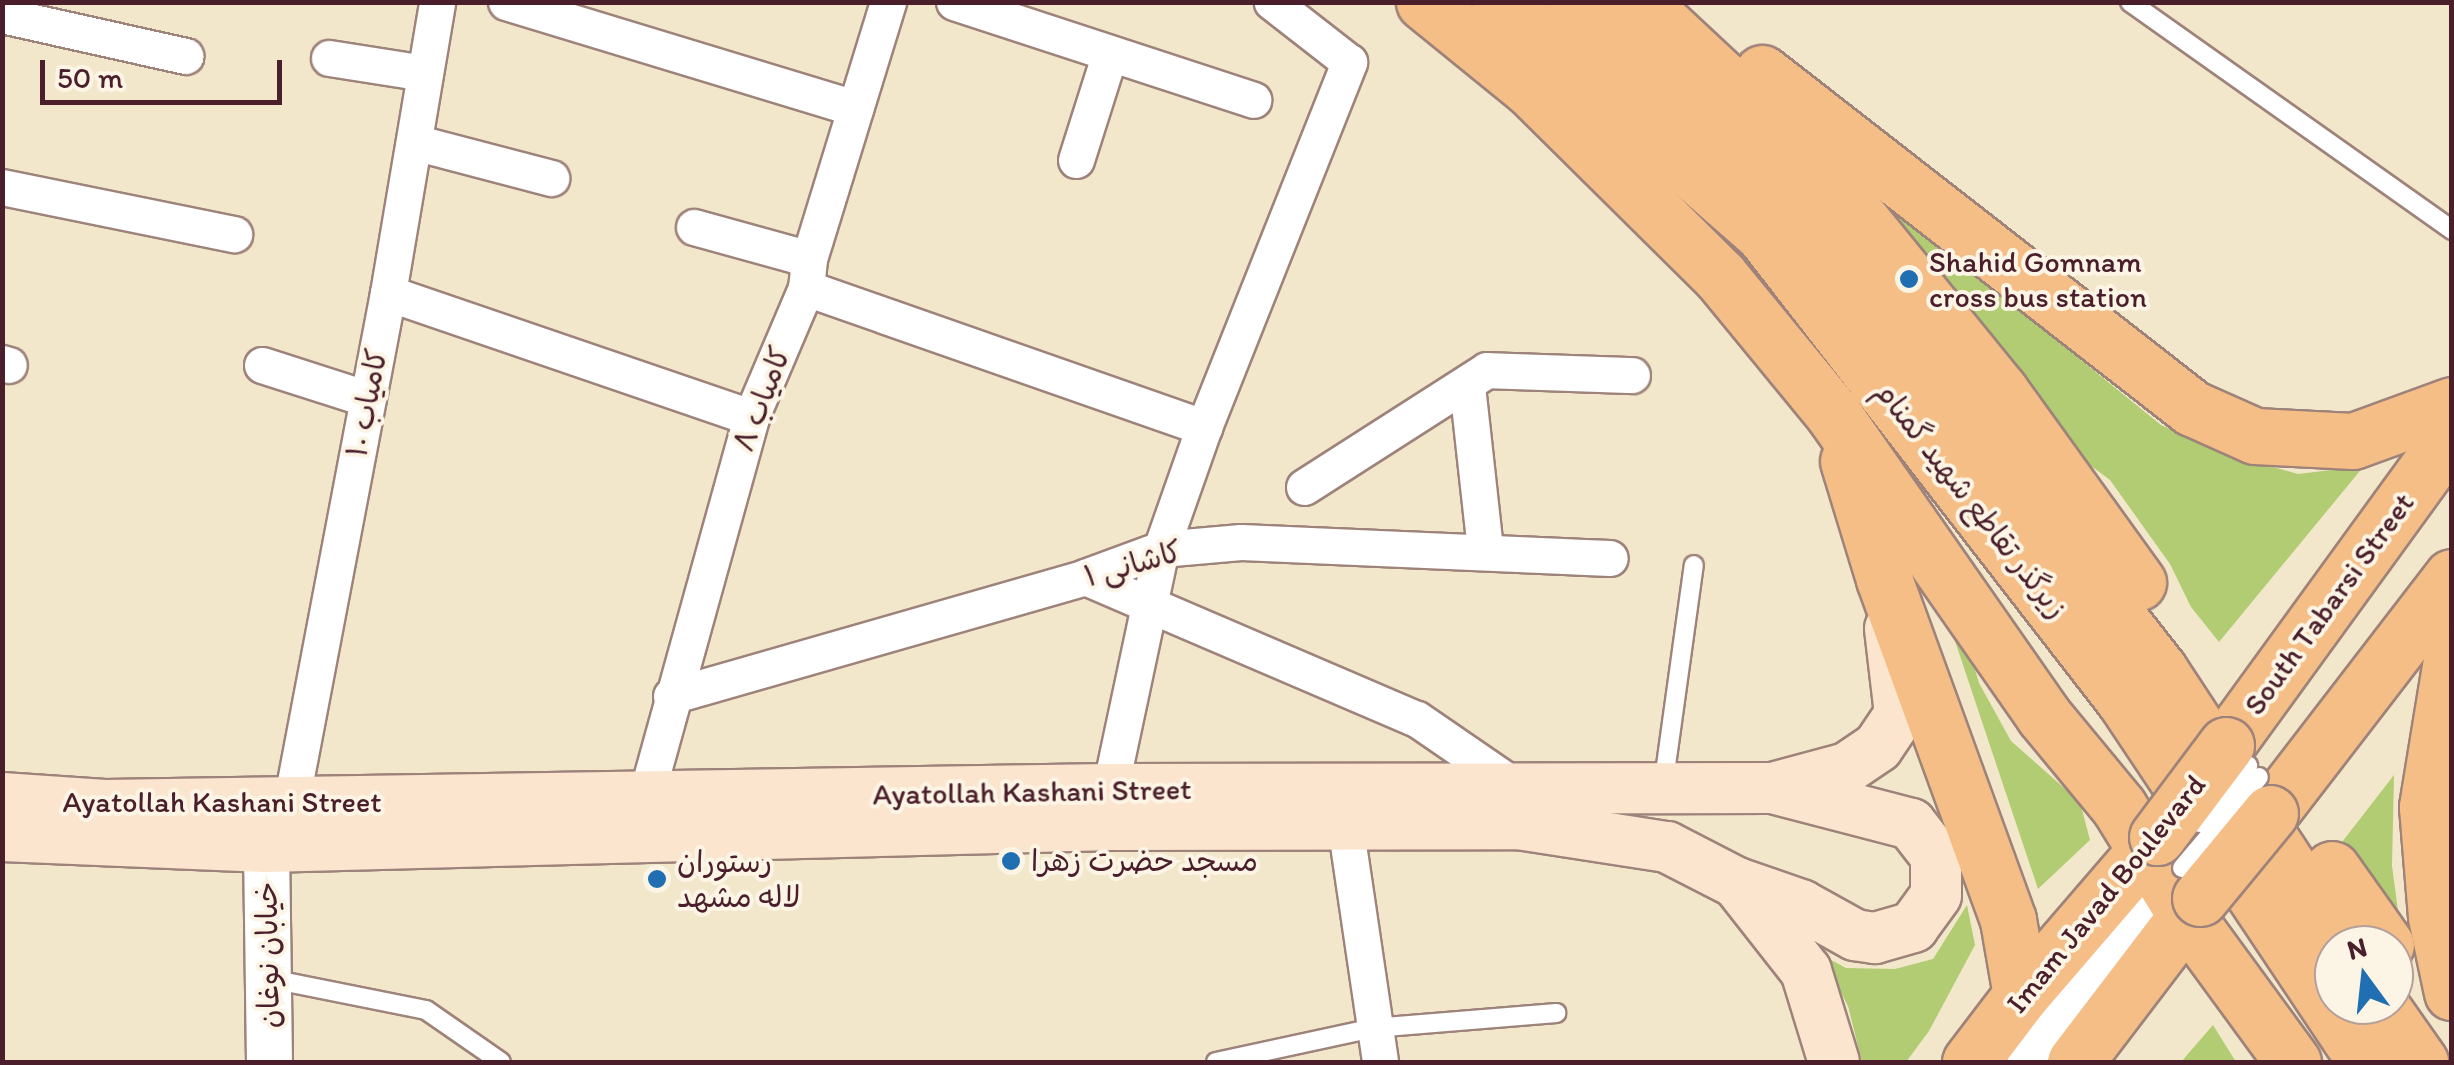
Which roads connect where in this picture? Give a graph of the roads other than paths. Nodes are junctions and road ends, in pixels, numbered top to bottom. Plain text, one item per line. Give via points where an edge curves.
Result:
1 (437, 2) edge
2 (506, 2) edge
3 (888, 2) edge
4 (954, 2) edge
5 (1272, 2) edge
6 (1424, 2) edge
7 (1499, 2) edge
8 (1572, 2) edge
9 (1640, 2) edge
10 (1654, 2) edge
11 (2130, 2) edge
12 (2, 15) edge
13 (1110, 53) junction
14 (185, 56) dead end
15 (329, 58) dead end
16 (425, 73) junction
17 (1252, 100) dead end
18 (855, 108) junction
19 (414, 142) junction
20 (1076, 160) dead end
21 (551, 178) dead end
22 (2, 187) edge
23 (694, 226) dead end
24 (2452, 230) edge
25 (234, 234) dead end
26 (808, 274) junction
27 (388, 293) junction
28 (262, 365) dead end
29 (1632, 375) dead end
30 (1466, 386) junction
31 (368, 399) junction
32 (2452, 404) edge
33 (1834, 415) junction
34 (751, 416) junction
35 (1204, 427) junction
36 (2452, 434) edge
37 (1304, 486) dead end
38 (1161, 549) junction
39 (1485, 550) junction
40 (1610, 558) dead end
41 (1694, 565) dead end
42 (2452, 576) edge
43 (1084, 577) junction
44 (1884, 579) junction
45 (1147, 604) junction
46 (2452, 654) edge
47 (671, 696) junction
48 (2257, 768) junction
49 (1516, 787) junction
50 (1773, 788) junction
51 (1662, 789) junction
52 (1110, 790) junction
53 (2, 798) edge
54 (645, 800) junction
55 (290, 803) junction
56 (1345, 824) junction
57 (2, 836) edge
58 (266, 847) junction
59 (2172, 873) junction
60 (1736, 883) junction
61 (2327, 925) edge
62 (2371, 925) edge
63 (271, 978) junction
64 (2414, 982) edge
65 (2452, 992) edge
66 (2021, 995) junction
67 (1556, 1013) dead end
68 (2394, 1025) edge
69 (2452, 1032) edge
70 (1376, 1045) edge
71 (269, 1062) edge
72 (500, 1062) edge
73 (1216, 1062) edge
74 (1834, 1062) edge
75 (1970, 1062) edge
76 (2016, 1062) edge
77 (2035, 1062) edge
78 (2075, 1062) edge
79 (2292, 1062) edge
80 (2366, 1062) edge
81 (2420, 1062) edge

1 - 16 street, کامیاب ۱۰
2 - 18 street
3 - 18 street, کامیاب ۸
4 - 13 street
5 - 35 street via 1350,62
6 - 33 main road via 1530,88 1720,276
7 - 80 main road, زیرگذر تقاطع شهید گمنام via 1764,235 2125,701
8 - 61 main road, زیرگذر تقاطع شهید گمنام via 1796,204 2160,671
9 - 48 main road via 1822,172 2000,391
10 - 32 main road via 1740,56 2192,408 2255,436 2353,441
11 - 24 lane
12 - 14 street
13 - 17 street
13 - 20 street
15 - 16 street
16 - 19 street, کامیاب ۱۰
18 - 26 street, کامیاب ۸
19 - 21 street
19 - 27 street, کامیاب ۱۰
22 - 25 street
23 - 26 street
26 - 34 street, کامیاب ۸
26 - 35 street
27 - 31 street, کامیاب ۱۰
27 - 34 street
28 - 31 street
29 - 30 street via 1488,370
30 - 37 street
30 - 39 street
31 - 55 street, کامیاب ۱۰
33 - 44 main road
33 - 59 main road via 2043,715
34 - 47 street, کامیاب ۸
35 - 38 street
36 - 48 main road, South Tabarsi Street
38 - 39 street, کاشانی ۱ via 1241,542
38 - 43 street, کاشانی ۱
38 - 45 street
39 - 40 street, کاشانی ۱
41 - 51 lane
42 - 48 main road
43 - 45 street
43 - 47 street, کاشانی ۱
44 - 50 main road, Ayatollah Kashani Street via 1900,714 1878,747 1847,768
44 - 66 main road via 2008,920
45 - 49 street via 1418,719
45 - 52 street
46 - 65 main road via 2427,807 2436,917
47 - 54 street, کامیاب ۸
48 - 59 main road, Imam Javad Boulevard, bridge
48 - 59 main road, Imam Javad Boulevard, bridge
48 - 62 main road
49 - 51 main road, Ayatollah Kashani Street
49 - 52 main road, Ayatollah Kashani Street
50 - 51 main road, Ayatollah Kashani Street
50 - 60 main road via 1911,824 1936,856 1936,895 1913,927 1875,938
52 - 54 main road, Ayatollah Kashani Street
53 - 55 main road, Ayatollah Kashani Street via 106,805
54 - 55 main road, Ayatollah Kashani Street
56 - 58 main road, Ayatollah Kashani Street
56 - 60 main road, Ayatollah Kashani Street via 1518,824 1667,847
56 - 70 street
57 - 58 main road, Ayatollah Kashani Street
58 - 63 street, خیابان نوغان
59 - 66 main road, Imam Javad Boulevard
59 - 76 lane
59 - 77 lane
59 - 78 main road, Imam Javad Boulevard
59 - 79 main road
60 - 74 main road, Ayatollah Kashani Street via 1806,971
63 - 71 street, خیابان نوغان
63 - 72 lane via 426,1010
64 - 69 main road
66 - 75 main road, Imam Javad Boulevard
67 - 70 lane
68 - 81 main road
70 - 73 lane

